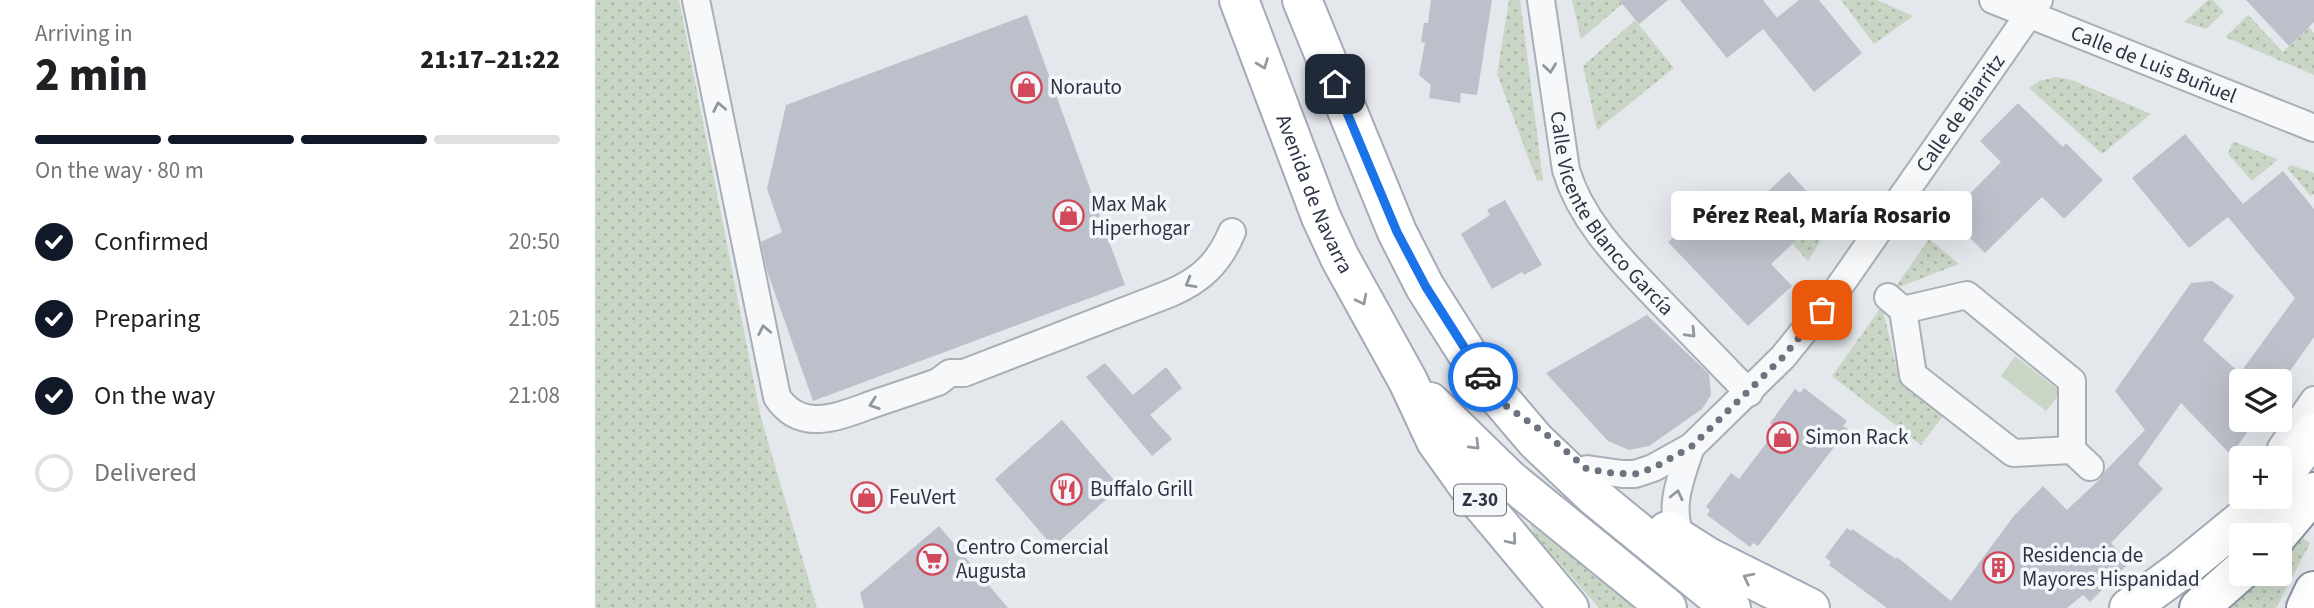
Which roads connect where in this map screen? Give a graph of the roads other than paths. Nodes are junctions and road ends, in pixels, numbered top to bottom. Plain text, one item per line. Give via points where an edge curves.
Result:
1 (696, 0) edge
2 (1239, 0) edge
3 (1302, 0) edge
4 (1541, 0) edge
5 (1993, 0) edge
6 (2034, 7) edge
7 (2314, 128) edge
8 (1232, 232) dead end
9 (1408, 381) junction
10 (1749, 393) junction
11 (2314, 400) edge
12 (1502, 403) junction
13 (2314, 433) edge
14 (2281, 446) edge
15 (1691, 447) junction
16 (2081, 459) joint
17 (2292, 463) edge
18 (1587, 469) junction
19 (2314, 492) edge
20 (2235, 509) edge
21 (2255, 509) edge
22 (2288, 523) edge
23 (1683, 542) junction
24 (2198, 555) junction
25 (2229, 581) edge
26 (2314, 591) edge
27 (1569, 608) edge
28 (1667, 608) edge
29 (1731, 608) edge
30 (1810, 608) edge
31 (2129, 608) edge
32 (2199, 608) edge
33 (2306, 608) edge

8 -> 1 street via 1218,260 1190,284 964,373 950,373 939,382 826,419 793,414 777,397
2 -> 9 main road, Avenida de Navarra via 1321,217
3 - 12 main road via 1397,232 1454,335
4 -> 10 street, Calle Vicente Blanco García via 1566,170 1582,210 1613,250
5 - 6 street, Calle de Luis Buñuel
6 - 7 street, Calle de Luis Buñuel
6 - 10 street, Calle de Biarritz via 1837,290
9 -> 27 main road, Z-30 via 1436,441 1476,497
9 -> 28 main road via 1510,480
10 - 15 street, Calle de Biarritz
11 - 14 street
12 - 18 main road
12 - 29 main road via 1594,496
13 - 17 main road
15 - 18 street, Calle de Biarritz via 1635,474
23 -> 15 street via 1675,521 1675,502
16 - 16 street via 2072,381 1967,295 1895,304 1913,375 1955,417 2013,453
18 - 23 main road
19 - 22 main road
20 - 24 street
21 - 24 main road
30 -> 23 main road
24 - 31 main road
25 - 32 main road
26 - 33 main road

